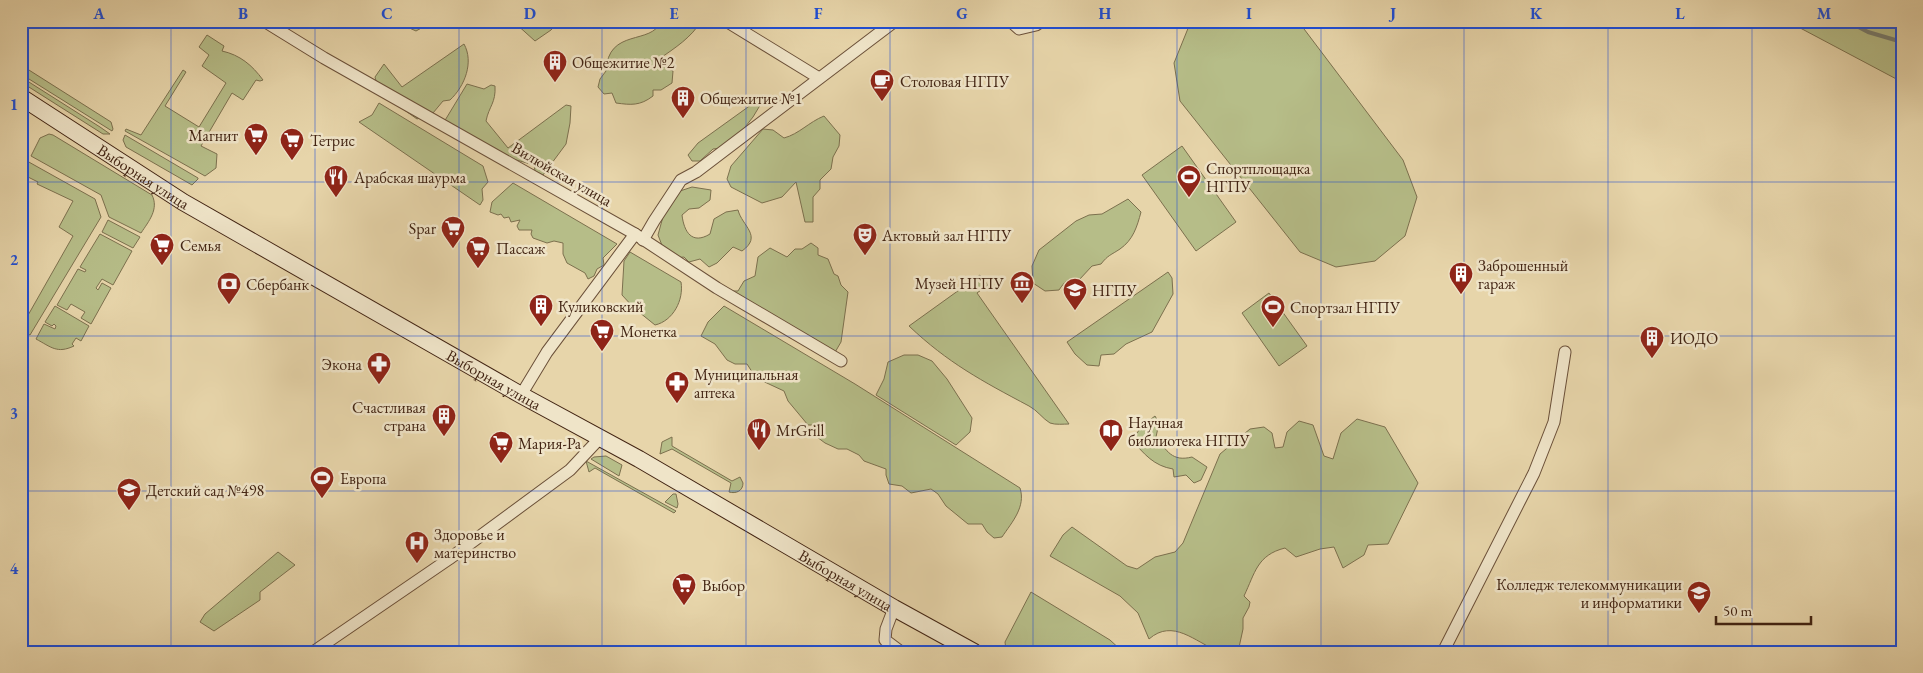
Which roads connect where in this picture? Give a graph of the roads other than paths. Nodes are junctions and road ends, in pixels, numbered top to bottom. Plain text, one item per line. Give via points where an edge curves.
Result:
1 (264, 21) edge
2 (726, 21) edge
3 (896, 21) edge
4 (1010, 21) edge
5 (1042, 21) edge
6 (820, 78) junction
7 (21, 97) edge
8 (639, 237) junction
9 (1565, 352) dead end
10 (841, 361) dead end
11 (520, 394) junction
12 (600, 438) junction
13 (894, 608) junction
14 (313, 652) edge
15 (901, 652) edge
16 (974, 652) edge
17 (1443, 652) edge

1 - 8 street, Вилюйская улица
2 - 6 street
3 - 6 street
4 - 5 street via 1019,30
6 - 8 street via 681,180 654,221
7 - 11 main road, Выборная улица via 183,202
8 - 10 street, Вилюйская улица via 717,288
8 - 11 street via 547,352
9 - 17 street via 1554,422 1534,473
11 - 12 main road, Выборная улица
12 - 13 main road, Выборная улица
12 - 14 street via 570,470 449,559
13 - 15 street via 885,640
13 - 16 main road, Выборная улица

